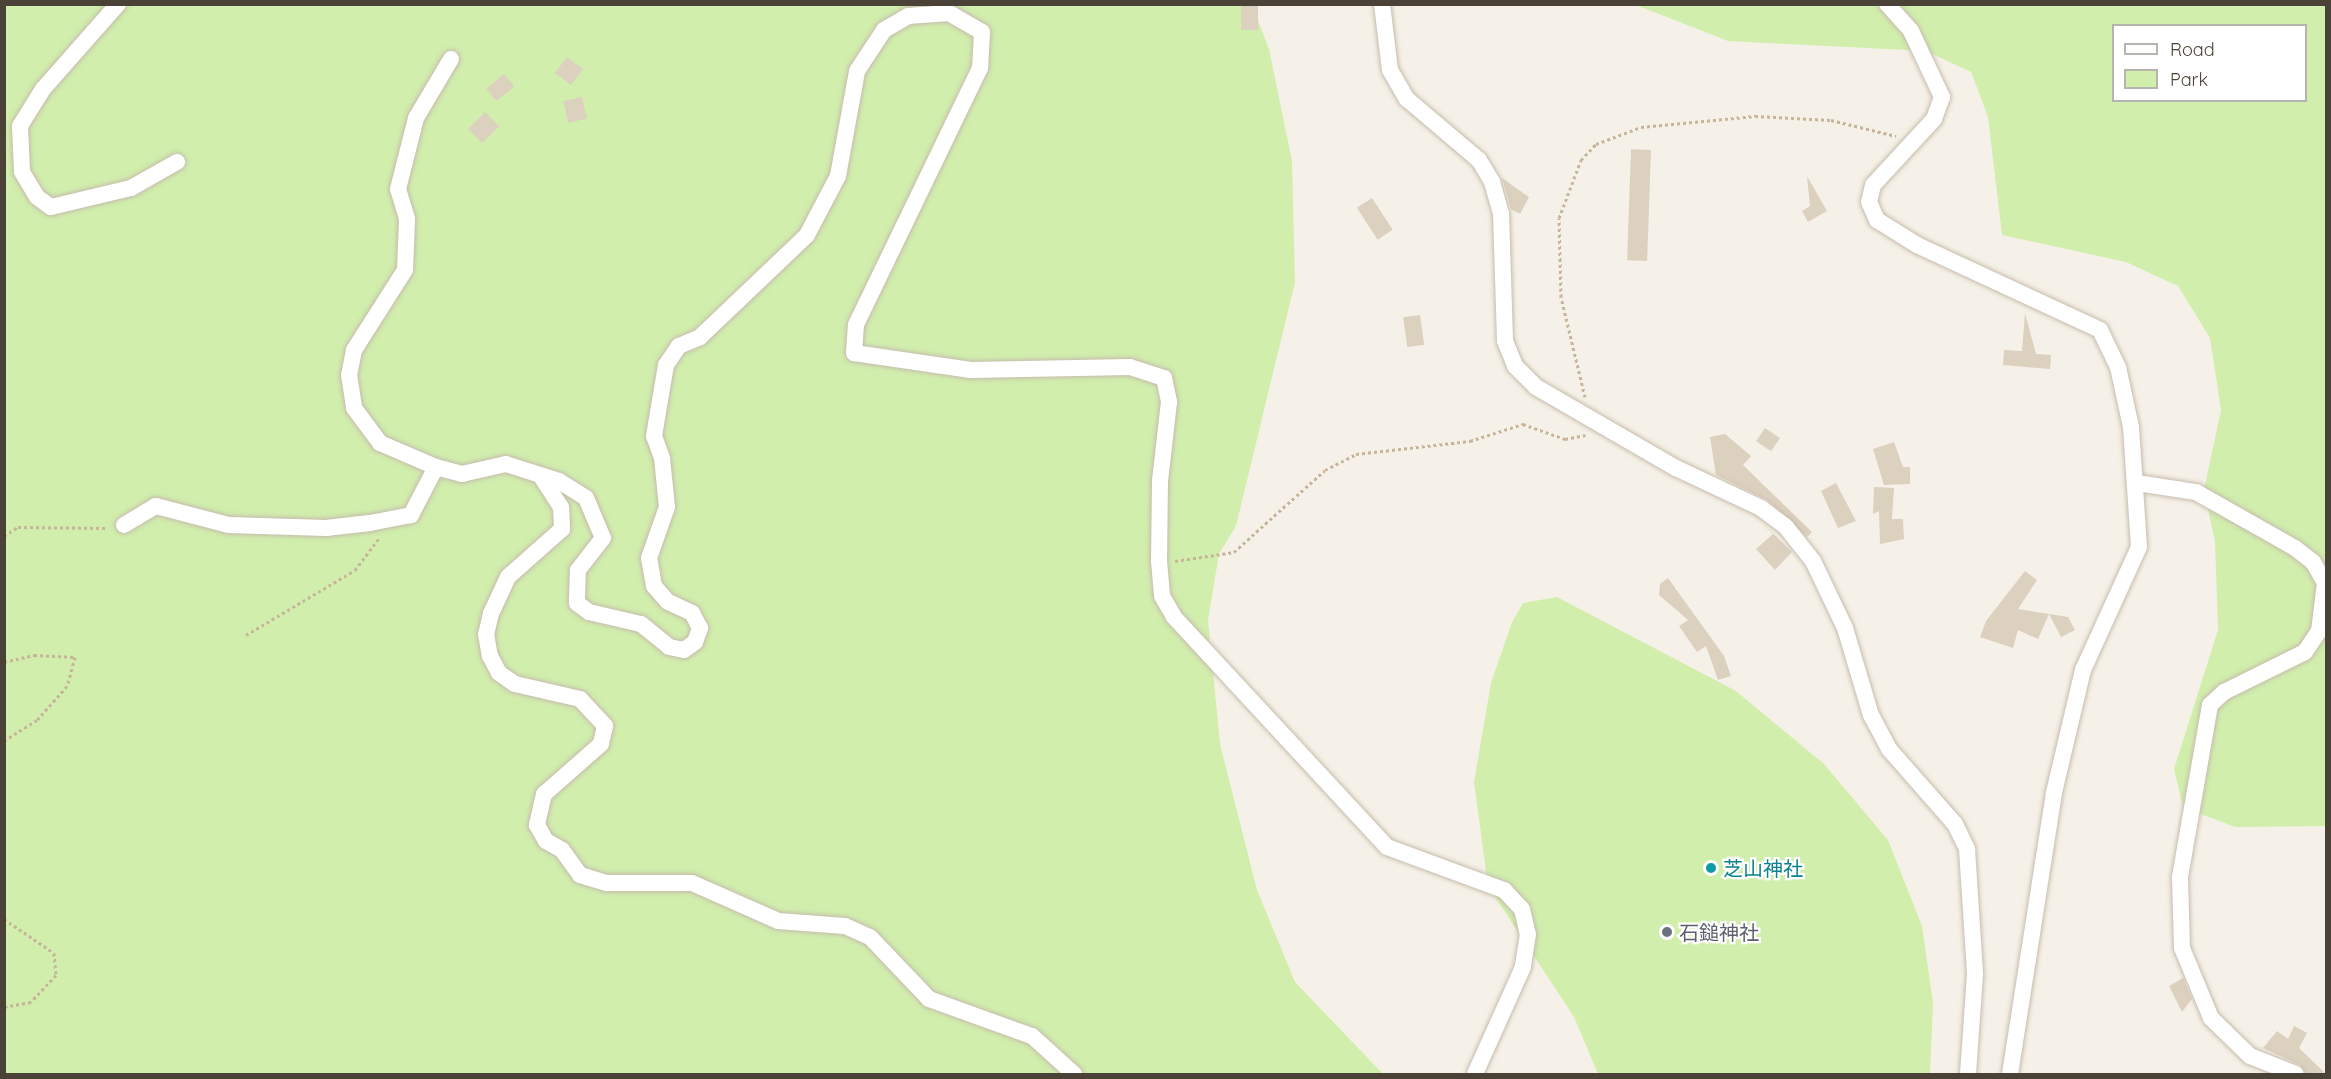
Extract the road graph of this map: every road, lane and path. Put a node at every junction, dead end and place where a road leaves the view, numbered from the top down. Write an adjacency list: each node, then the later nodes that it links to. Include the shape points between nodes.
1 (118, 4): 6 (street, via 43,89 20,126 22,172 37,197 51,207 88,202 131,188)
2 (1382, 4): 7 (street, via 1390,70 1407,99 1479,160 1492,182 1501,213 1505,340 1515,366 1536,387)
3 (1887, 4): 5 (street, via 1911,31 1942,96 1934,119)
4 (451, 59): 9 (street, via 416,118 398,189 407,219 405,270 397,292 365,329 349,375 354,408 380,443)
5 (1913, 140): 7 (path, via 1831,120 1755,116 1641,127 1596,144 1581,160 1559,218 1562,297 1584,379); 11 (street, via 1873,185 1869,202 1877,220 1917,245 2100,330 2118,367)
6 (177, 162)
7 (1585, 414): 8 (street)
8 (1604, 426): 15 (path, via 1565,439 1523,424 1502,426 1470,441 1356,454 1325,470 1234,552); 23 (street, via 1761,507 1786,527 1813,561 1845,628 1871,715 1888,749 1955,824 1967,849 1975,974)
9 (436, 467): 10 (street, via 462,474 506,464); 12 (street, via 411,515)
10 (542, 478): 15 (street, via 560,481 586,498 598,518 603,538 578,570 577,603 589,612 641,624 669,647 684,650 695,642 700,628 696,620 654,586 649,558 666,507 662,458 654,436 666,365 680,346 700,337 807,235 838,176 855,79 868,49 908,16 949,13 982,32 980,68 856,324 854,352 971,370 1130,367 1159,374 1169,402 1160,481); 21 (street, via 561,507 562,529 508,577 486,634 490,656 499,673 515,684 580,699 605,726 601,744 544,794 537,825 546,841 562,850 580,875 607,883 692,882 778,921 845,926 870,937 935,1003 1032,1036)
11 (2137, 483): 24 (street, via 2139,547 2083,670 2054,793); 25 (street, via 2196,492 2295,548 2313,562 2325,583 2323,616 2305,652 2224,692 2210,705 2180,877 2182,948 2211,1018 2250,1056)
12 (389, 519): 13 (street, via 326,528 229,525 156,506); 16 (path, via 355,570)
13 (124, 525): 14 (path, via 18,527)
14 (4, 536)
15 (1160, 561): 22 (street, via 1162,596 1174,617 1360,823 1387,847 1504,890 1522,909 1528,934 1523,967)
16 (246, 635)
17 (4, 662): 18 (path, via 34,655 75,657 68,686 38,720)
18 (4, 741)
19 (4, 920): 20 (path, via 54,952 56,975 31,1002)
20 (4, 1007)
21 (1074, 1074)
22 (1475, 1074)
23 (1968, 1074)
24 (2010, 1074)
25 (2296, 1074)

